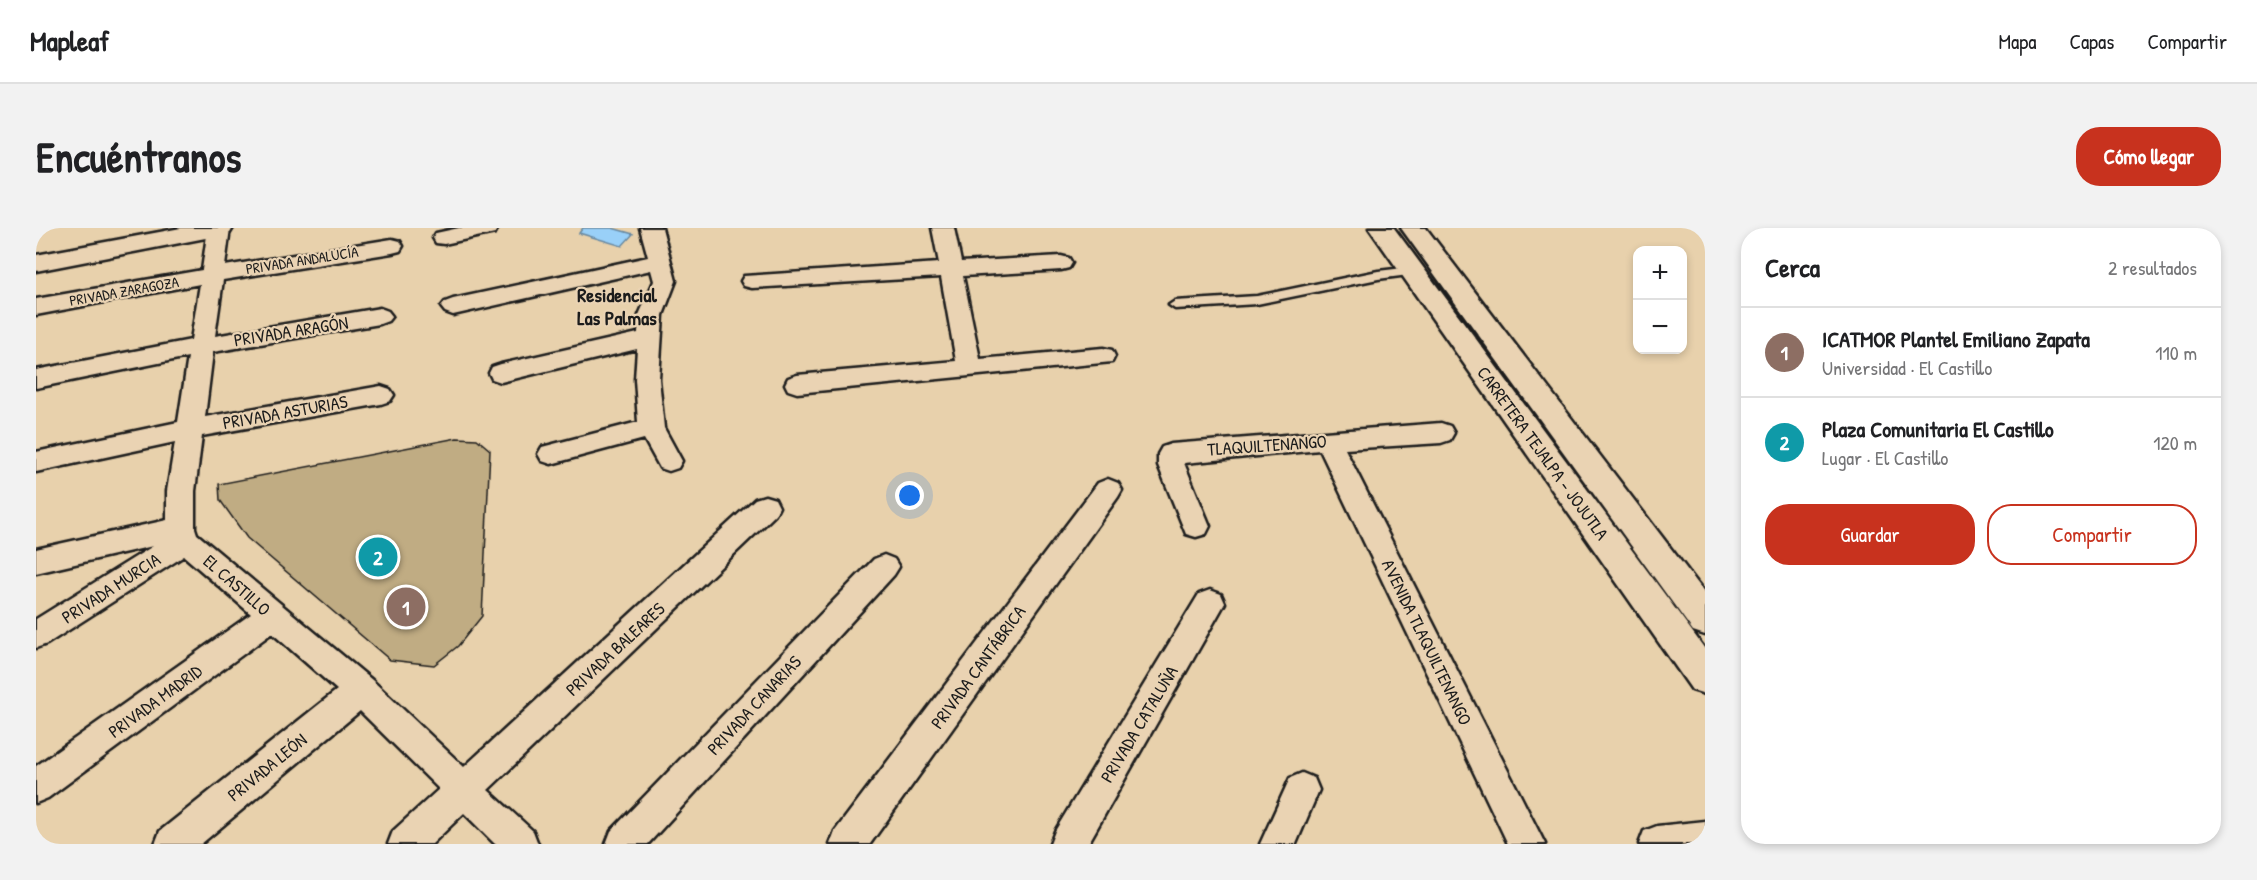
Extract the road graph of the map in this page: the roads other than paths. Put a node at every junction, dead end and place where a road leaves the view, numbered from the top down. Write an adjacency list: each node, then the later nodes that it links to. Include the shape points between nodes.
1 (220, 228): 11 (main road); 14 (street)
2 (487, 228): 7 (street)
3 (651, 228): 9 (street)
4 (943, 228): 12 (street)
5 (1381, 228): 13 (main road, CARRETERA TEJALPA - JOJUTLA)
6 (1413, 228): 43 (main road, CARRETERA TEJALPA - JOJUTLA)
7 (444, 237)
8 (392, 246): 14 (street, PRIVADA ANDALUCÍA)
9 (661, 261): 18 (street); 20 (street, via 665,281 651,315)
10 (1060, 262): 12 (street)
11 (36, 264)
12 (951, 269): 15 (street); 23 (street)
13 (1412, 271): 16 (lane, via 1257,300); 45 (main road, CARRETERA TEJALPA - JOJUTLA)
14 (212, 275): 17 (street, PRIVADA ZARAGOZA); 21 (street)
15 (752, 281)
16 (1175, 305)
17 (36, 307)
18 (453, 307)
19 (380, 316): 21 (street, PRIVADA ARAGÓN)
20 (649, 338): 24 (street); 28 (street)
21 (202, 346): 25 (street, PRIVADA ARAGÓN); 29 (street)
22 (1103, 356): 23 (street)
23 (970, 369): 26 (street)
24 (501, 373)
25 (36, 379)
26 (797, 384)
27 (381, 395): 29 (street, PRIVADA ASTURIAS)
28 (651, 428): 32 (street); 33 (street)
29 (190, 429): 34 (street, PRIVADA ASTURIAS); 38 (street, via 181,491)
30 (1441, 433): 31 (street, TLAQUILTENANGO)
31 (1328, 440): 37 (street, TLAQUILTENANGO, via 1170,454); 58 (street, AVENIDA TLAQUILTENANGO)
32 (551, 454)
33 (669, 461)
34 (36, 462)
35 (1108, 490): 55 (street, PRIVADA CANTÁBRICA)
36 (765, 507): 49 (street, PRIVADA BALEARES)
37 (1196, 526)
38 (183, 534): 39 (street); 42 (street, EL CASTILLO); 44 (street, PRIVADA MURCIA)
39 (36, 561)
40 (884, 567): 54 (street, PRIVADA CANARIAS)
41 (1210, 603): 56 (street, PRIVADA CATALUÑA)
42 (273, 615): 46 (street, EL CASTILLO); 47 (street, PRIVADA MADRID)
43 (1705, 620)
44 (36, 635)
45 (1705, 678)
46 (361, 690): 49 (street, EL CASTILLO); 51 (street, PRIVADA LEÓN)
47 (36, 786)
48 (1302, 790): 57 (street)
49 (464, 791): 52 (street, PRIVADA BALEARES); 53 (street, EL CASTILLO)
50 (1705, 839): 59 (street)
51 (174, 844)
52 (406, 844)
53 (520, 844)
54 (624, 844)
55 (848, 844)
56 (1068, 844)
57 (1278, 844)
58 (1527, 844)
59 (1657, 844)

